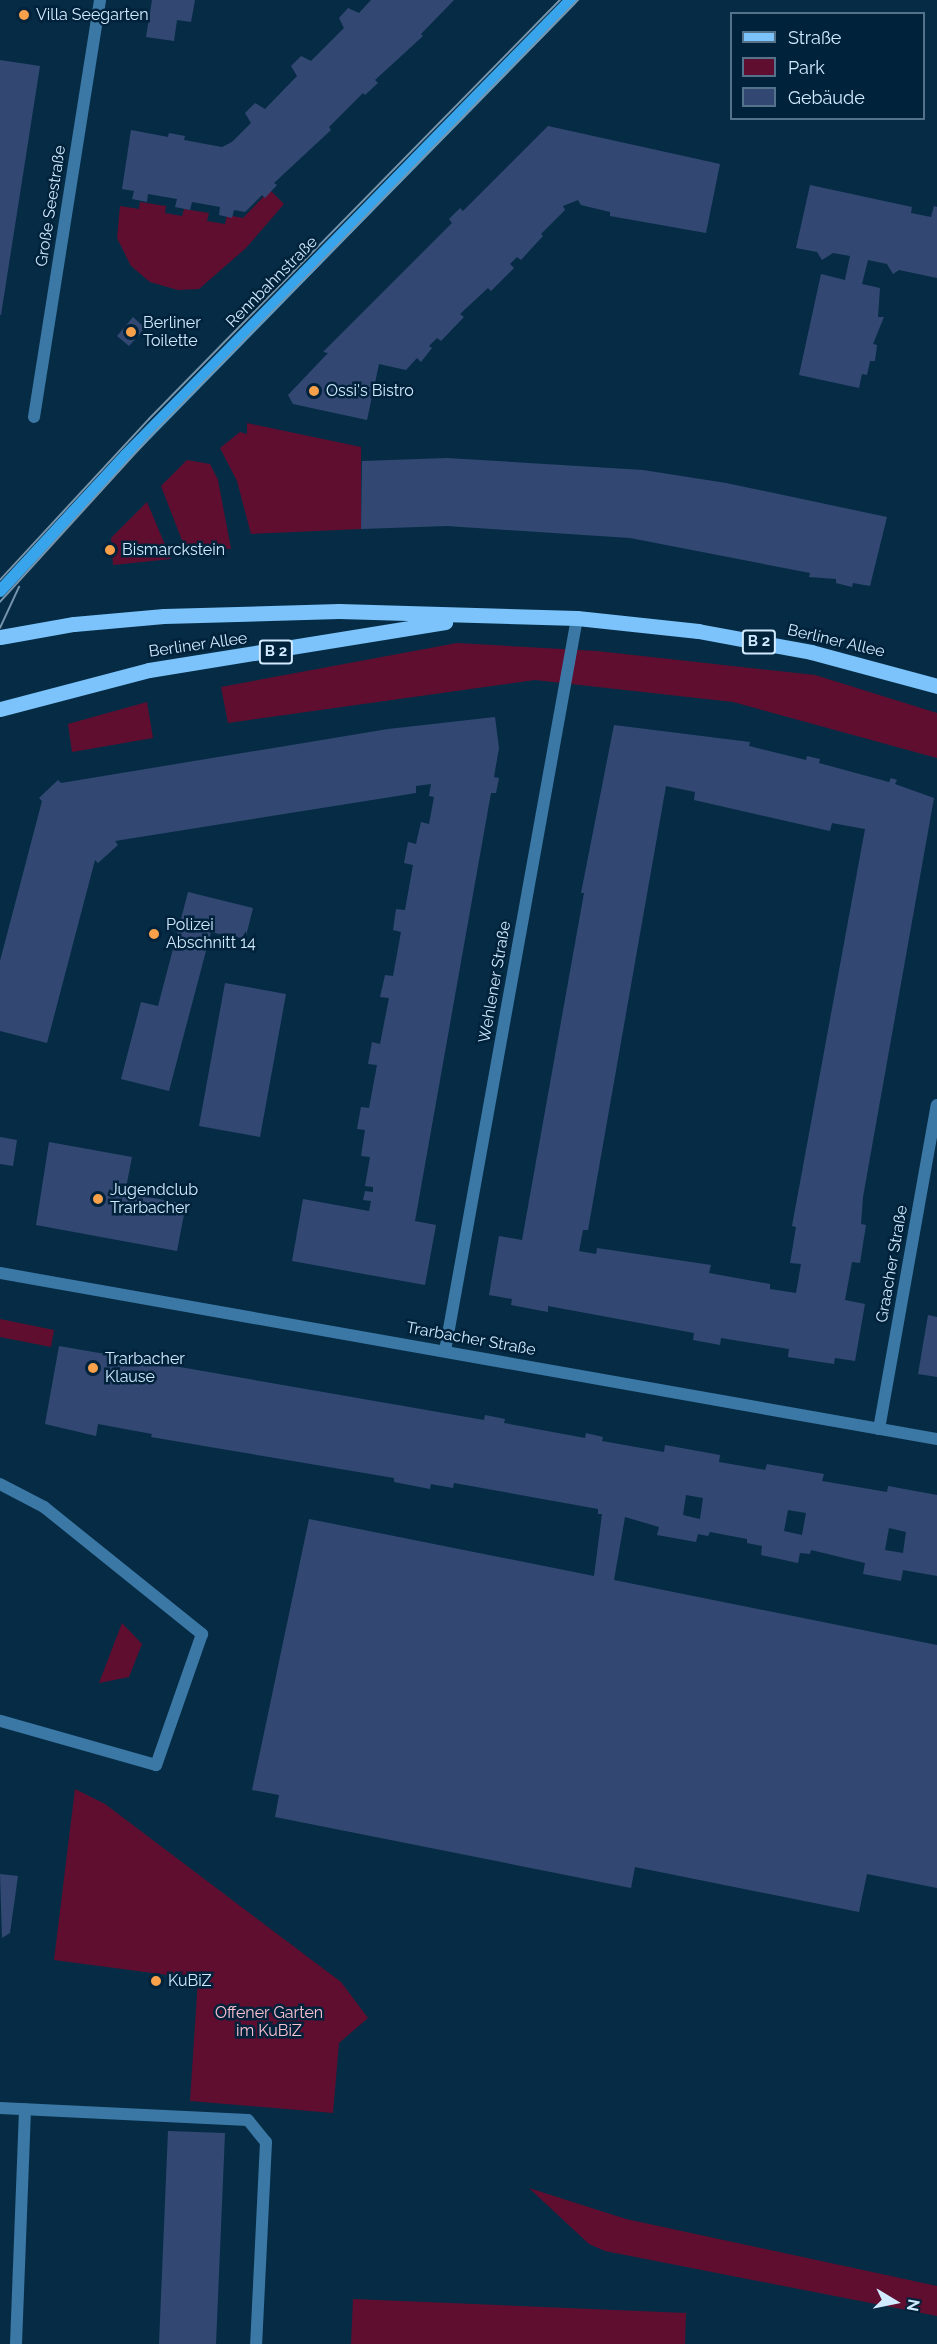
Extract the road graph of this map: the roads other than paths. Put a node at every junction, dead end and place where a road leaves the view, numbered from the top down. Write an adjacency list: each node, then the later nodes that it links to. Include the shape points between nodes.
1 (100, 0): 3 (street, Große Seestraße)
2 (571, 0): 4 (main road, Rennbahnstraße, via 134,447)
3 (34, 417)
4 (0, 591)
5 (475, 617): 6 (main road, Berliner Allee / B 2); 7 (main road, Berliner Allee / B 2, via 339,611 164,616 74,624); 9 (main road, Berliner Allee / B 2, via 150,670)
6 (577, 618): 8 (main road, Berliner Allee / B 2, via 698,631 811,652); 12 (street, Wehlener Straße)
7 (0, 637)
8 (937, 686)
9 (0, 709)
10 (937, 1105): 13 (street, Graacher Straße)
11 (0, 1273): 12 (street, Trarbacher Straße)
12 (445, 1351): 13 (street, Trarbacher Straße)
13 (879, 1429): 14 (street, Trarbacher Straße)
14 (937, 1439)
15 (0, 1484): 16 (street, via 44,1507 202,1634 156,1765)
16 (0, 1721)
17 (0, 2108): 18 (street)
18 (25, 2109): 19 (street); 20 (street, via 248,2120 266,2142)
19 (16, 2344)
20 (256, 2344)

